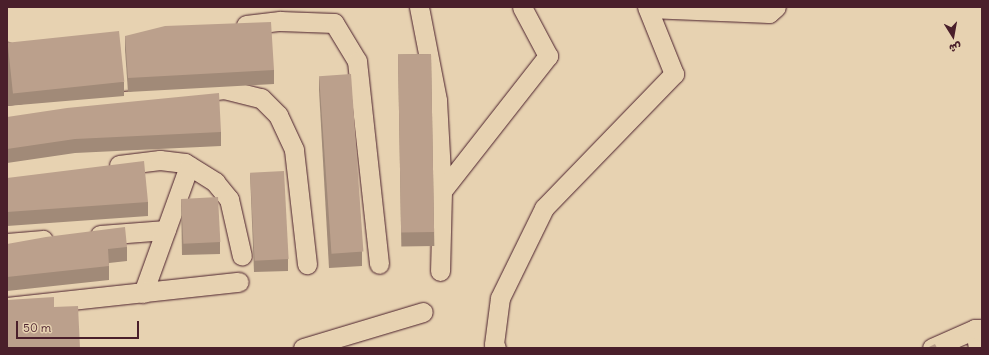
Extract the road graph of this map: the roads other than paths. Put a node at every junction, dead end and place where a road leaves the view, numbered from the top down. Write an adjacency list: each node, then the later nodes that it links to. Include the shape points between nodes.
1 (419, 7): 9 (street, via 438,100)
2 (522, 7): 9 (street, via 548,56)
3 (776, 7): 4 (street, via 769,13)
4 (648, 8): 22 (street, via 674,74 544,208 500,298 494,344)
5 (225, 28): 14 (street, via 280,21 334,23 357,61)
6 (7, 115): 13 (street, via 224,90 261,98 278,116 294,150)
7 (189, 166): 8 (street, via 160,160); 10 (street); 12 (street, via 215,182 229,199)
8 (99, 168)
9 (442, 191): 15 (street)
10 (166, 230): 11 (street); 17 (street)
11 (7, 243)
12 (242, 256)
13 (307, 264)
14 (379, 264)
15 (440, 271)
16 (239, 282): 17 (street)
17 (143, 293): 18 (street)
18 (7, 307)
19 (423, 312): 21 (street)
20 (978, 329): 23 (street); 24 (street)
21 (303, 348)
22 (496, 348)
23 (932, 348)
24 (978, 348)

